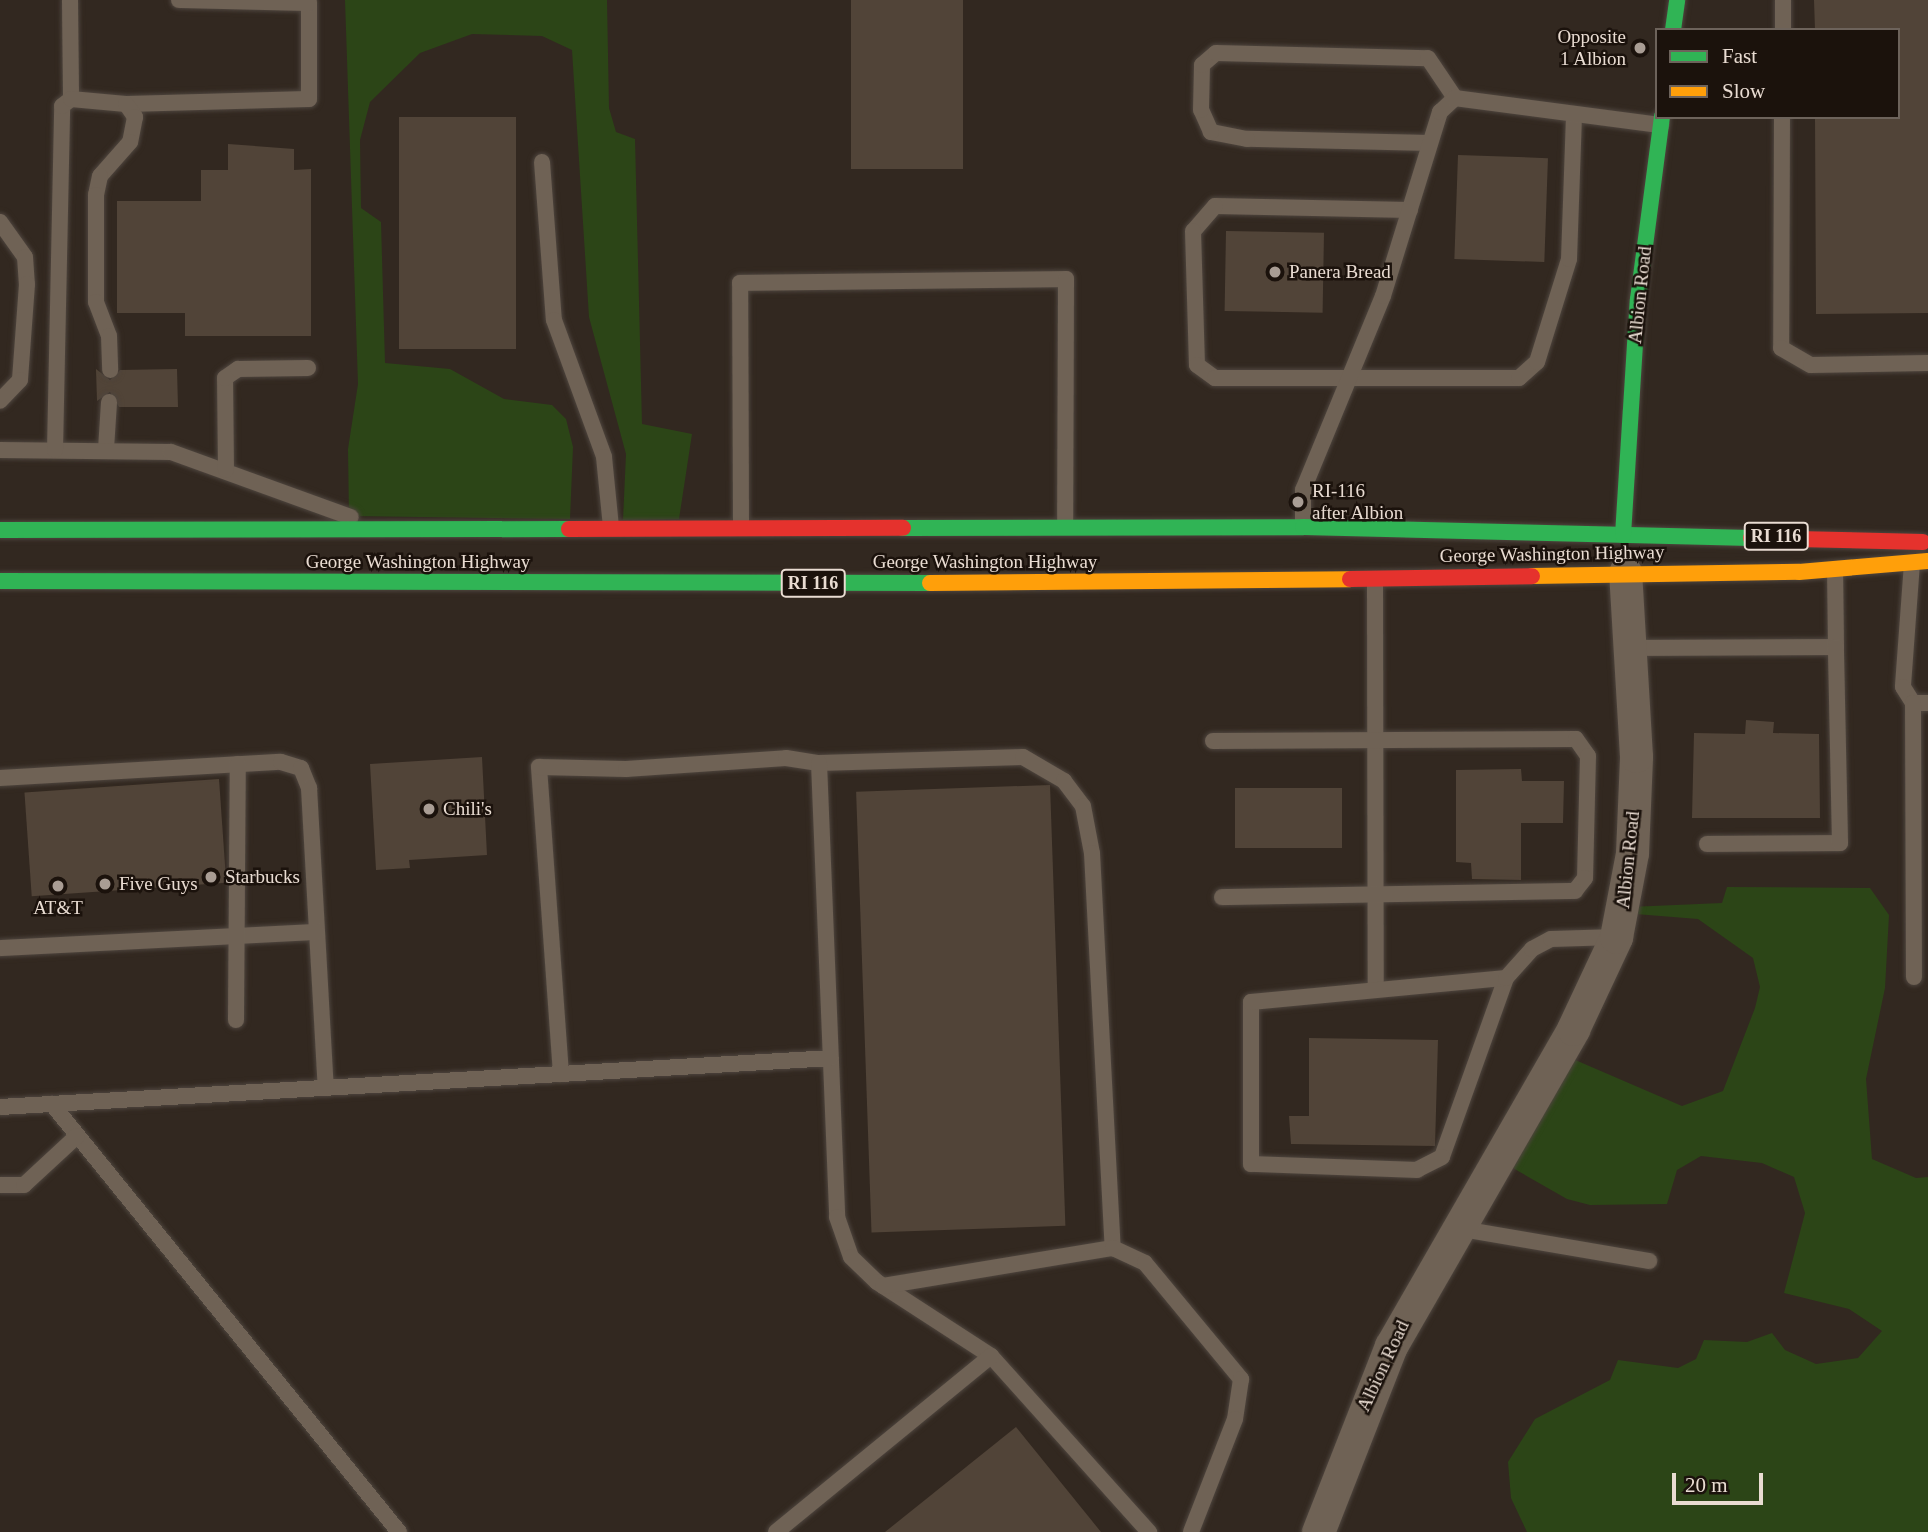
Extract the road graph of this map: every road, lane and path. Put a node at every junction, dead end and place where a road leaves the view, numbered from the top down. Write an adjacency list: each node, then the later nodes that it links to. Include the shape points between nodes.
1 (70, 0): 8 (lane)
2 (179, 0): 9 (lane, via 309,3 309,99)
3 (1677, 0): 5 (main road)
4 (1783, 0): 6 (lane)
5 (1673, 28)
6 (1783, 28)
7 (1455, 98): 10 (lane); 13 (lane, via 1440,112); 13 (lane, via 1427,58 1216,53 1202,65 1201,110 1211,132 1247,139)
8 (71, 99): 9 (lane); 25 (lane, via 62,106)
9 (126, 103): 19 (lane, via 135,117 130,142 100,176 96,195 96,302 109,336)
10 (1574, 114): 12 (lane); 20 (lane, via 1569,259 1537,362 1519,378)
11 (1782, 119): 17 (lane, via 1781,348 1811,365)
12 (1661, 121): 33 (main road, Albion Road, via 1638,299)
13 (1430, 143): 15 (lane)
14 (542, 162): 29 (lane, via 554,320 604,457)
15 (1410, 210): 20 (lane); 20 (lane, via 1215,206 1193,231 1197,365 1215,378)
16 (0, 222): 21 (lane, via 25,257 20,380)
17 (1928, 363)
18 (308, 368): 26 (lane, via 238,369 225,378)
19 (110, 370)
20 (1351, 378): 30 (lane, via 1303,490)
21 (0, 401)
22 (109, 402): 23 (lane)
23 (106, 449): 25 (lane); 26 (lane, via 171,452)
24 (0, 450): 25 (lane)
25 (55, 450)
26 (226, 470): 31 (lane)
27 (741, 526): 28 (main road, George Washington Highway / RI 116); 28 (lane, via 740,283 1066,279); 29 (main road, George Washington Highway / RI 116)
28 (1065, 526): 30 (main road, George Washington Highway / RI 116)
29 (611, 527): 31 (main road, George Washington Highway / RI 116)
30 (1303, 527): 33 (main road, George Washington Highway / RI 116)
31 (382, 529): 32 (main road, George Washington Highway / RI 116)
32 (0, 530)
33 (1623, 535): 34 (main road, George Washington Highway / RI 116); 37 (main road, Albion Road)
34 (1928, 542)
35 (1920, 562): 36 (main road, George Washington Highway / RI 116); 42 (lane, via 1903,687)
36 (1835, 569): 37 (main road, George Washington Highway / RI 116); 40 (lane)
37 (1625, 572): 38 (main road, George Washington Highway / RI 116); 41 (street, Albion Road)
38 (1375, 579): 39 (main road, George Washington Highway / RI 116); 43 (lane)
39 (0, 581)
40 (1836, 647): 41 (lane); 48 (lane, via 1840,844)
41 (1630, 648): 53 (street, Albion Road, via 1636,756 1632,853)
42 (1921, 703): 55 (lane)
43 (1375, 740): 44 (lane); 49 (lane); 49 (lane, via 1576,738 1588,756 1585,878 1575,891)
44 (1213, 741)
45 (819, 762): 59 (lane); 60 (lane, via 786,758 626,769 539,767); 67 (lane, via 1023,757 1064,781 1083,806 1092,853)
46 (238, 764): 47 (lane); 51 (lane, via 281,762 301,768 309,788); 52 (lane)
47 (0, 778)
48 (1707, 844)
49 (1376, 894): 50 (lane); 57 (lane)
50 (1222, 897)
51 (317, 932): 52 (lane); 61 (lane)
52 (239, 936): 54 (lane); 58 (lane)
53 (1616, 937): 56 (lane, via 1551,939 1532,949); 66 (street, Albion Road, via 1573,1029)
54 (0, 948)
55 (1914, 977)
56 (1506, 978): 57 (lane); 57 (lane, via 1442,1157 1417,1170 1251,1164 1251,1002)
57 (1376, 988)
58 (236, 1020)
59 (831, 1058): 60 (lane); 69 (lane, via 836,1217 851,1257)
60 (561, 1074): 61 (lane)
61 (326, 1088): 62 (lane)
62 (52, 1104): 63 (lane); 64 (lane)
63 (0, 1107)
64 (78, 1136): 65 (lane, via 24,1185); 71 (lane)
65 (0, 1185)
66 (1456, 1228): 68 (lane); 75 (street, Albion Road, via 1369,1392)
67 (1113, 1248): 69 (lane); 74 (lane, via 1145,1263 1241,1379 1235,1419)
68 (1649, 1261)
69 (883, 1286): 70 (lane)
70 (991, 1356): 72 (lane); 73 (lane)
71 (399, 1532)
72 (776, 1532)
73 (1149, 1532)
74 (1191, 1532)
75 (1318, 1532)

